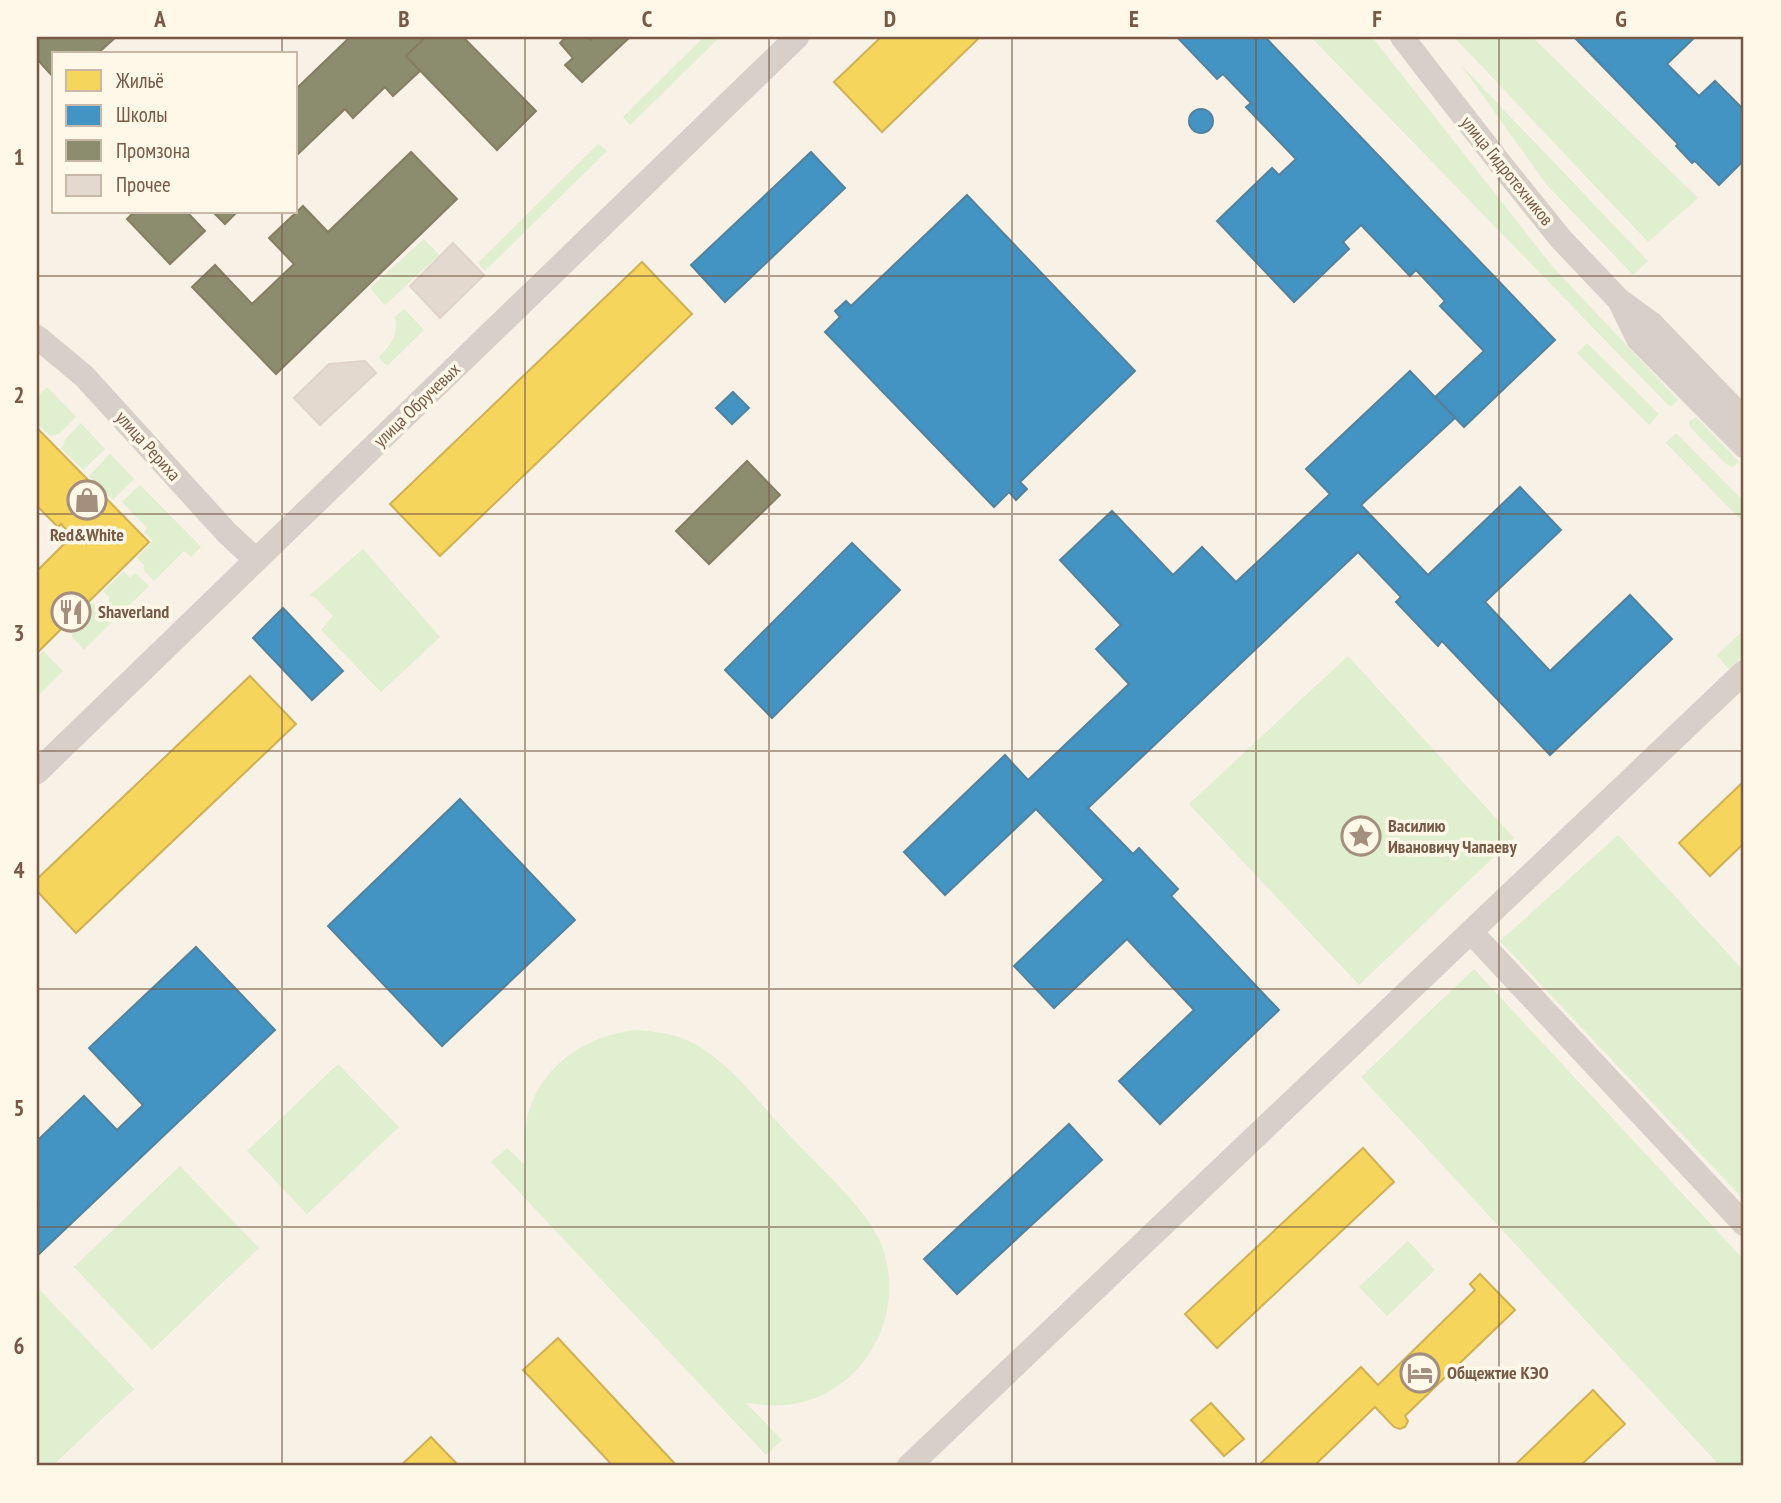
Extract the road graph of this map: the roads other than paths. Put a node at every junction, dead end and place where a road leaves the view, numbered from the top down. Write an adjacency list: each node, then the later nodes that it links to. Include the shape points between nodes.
1 (797, 37): 7 (street, улица Обручевых)
2 (1402, 37): 3 (street, улица Гидротехников, via 1553,229)
3 (1619, 300): 5 (street, улица Гидротехников, via 1652,324); 6 (street, улица Гидротехников, via 1638,339)
4 (37, 337): 7 (street, улица Рериха, via 84,376)
5 (1744, 419)
6 (1744, 446)
7 (256, 560): 9 (street, улица Обручевых)
8 (1744, 673): 10 (street)
9 (37, 772)
10 (1471, 932): 11 (street); 12 (street)
11 (1744, 1224)
12 (909, 1466)

